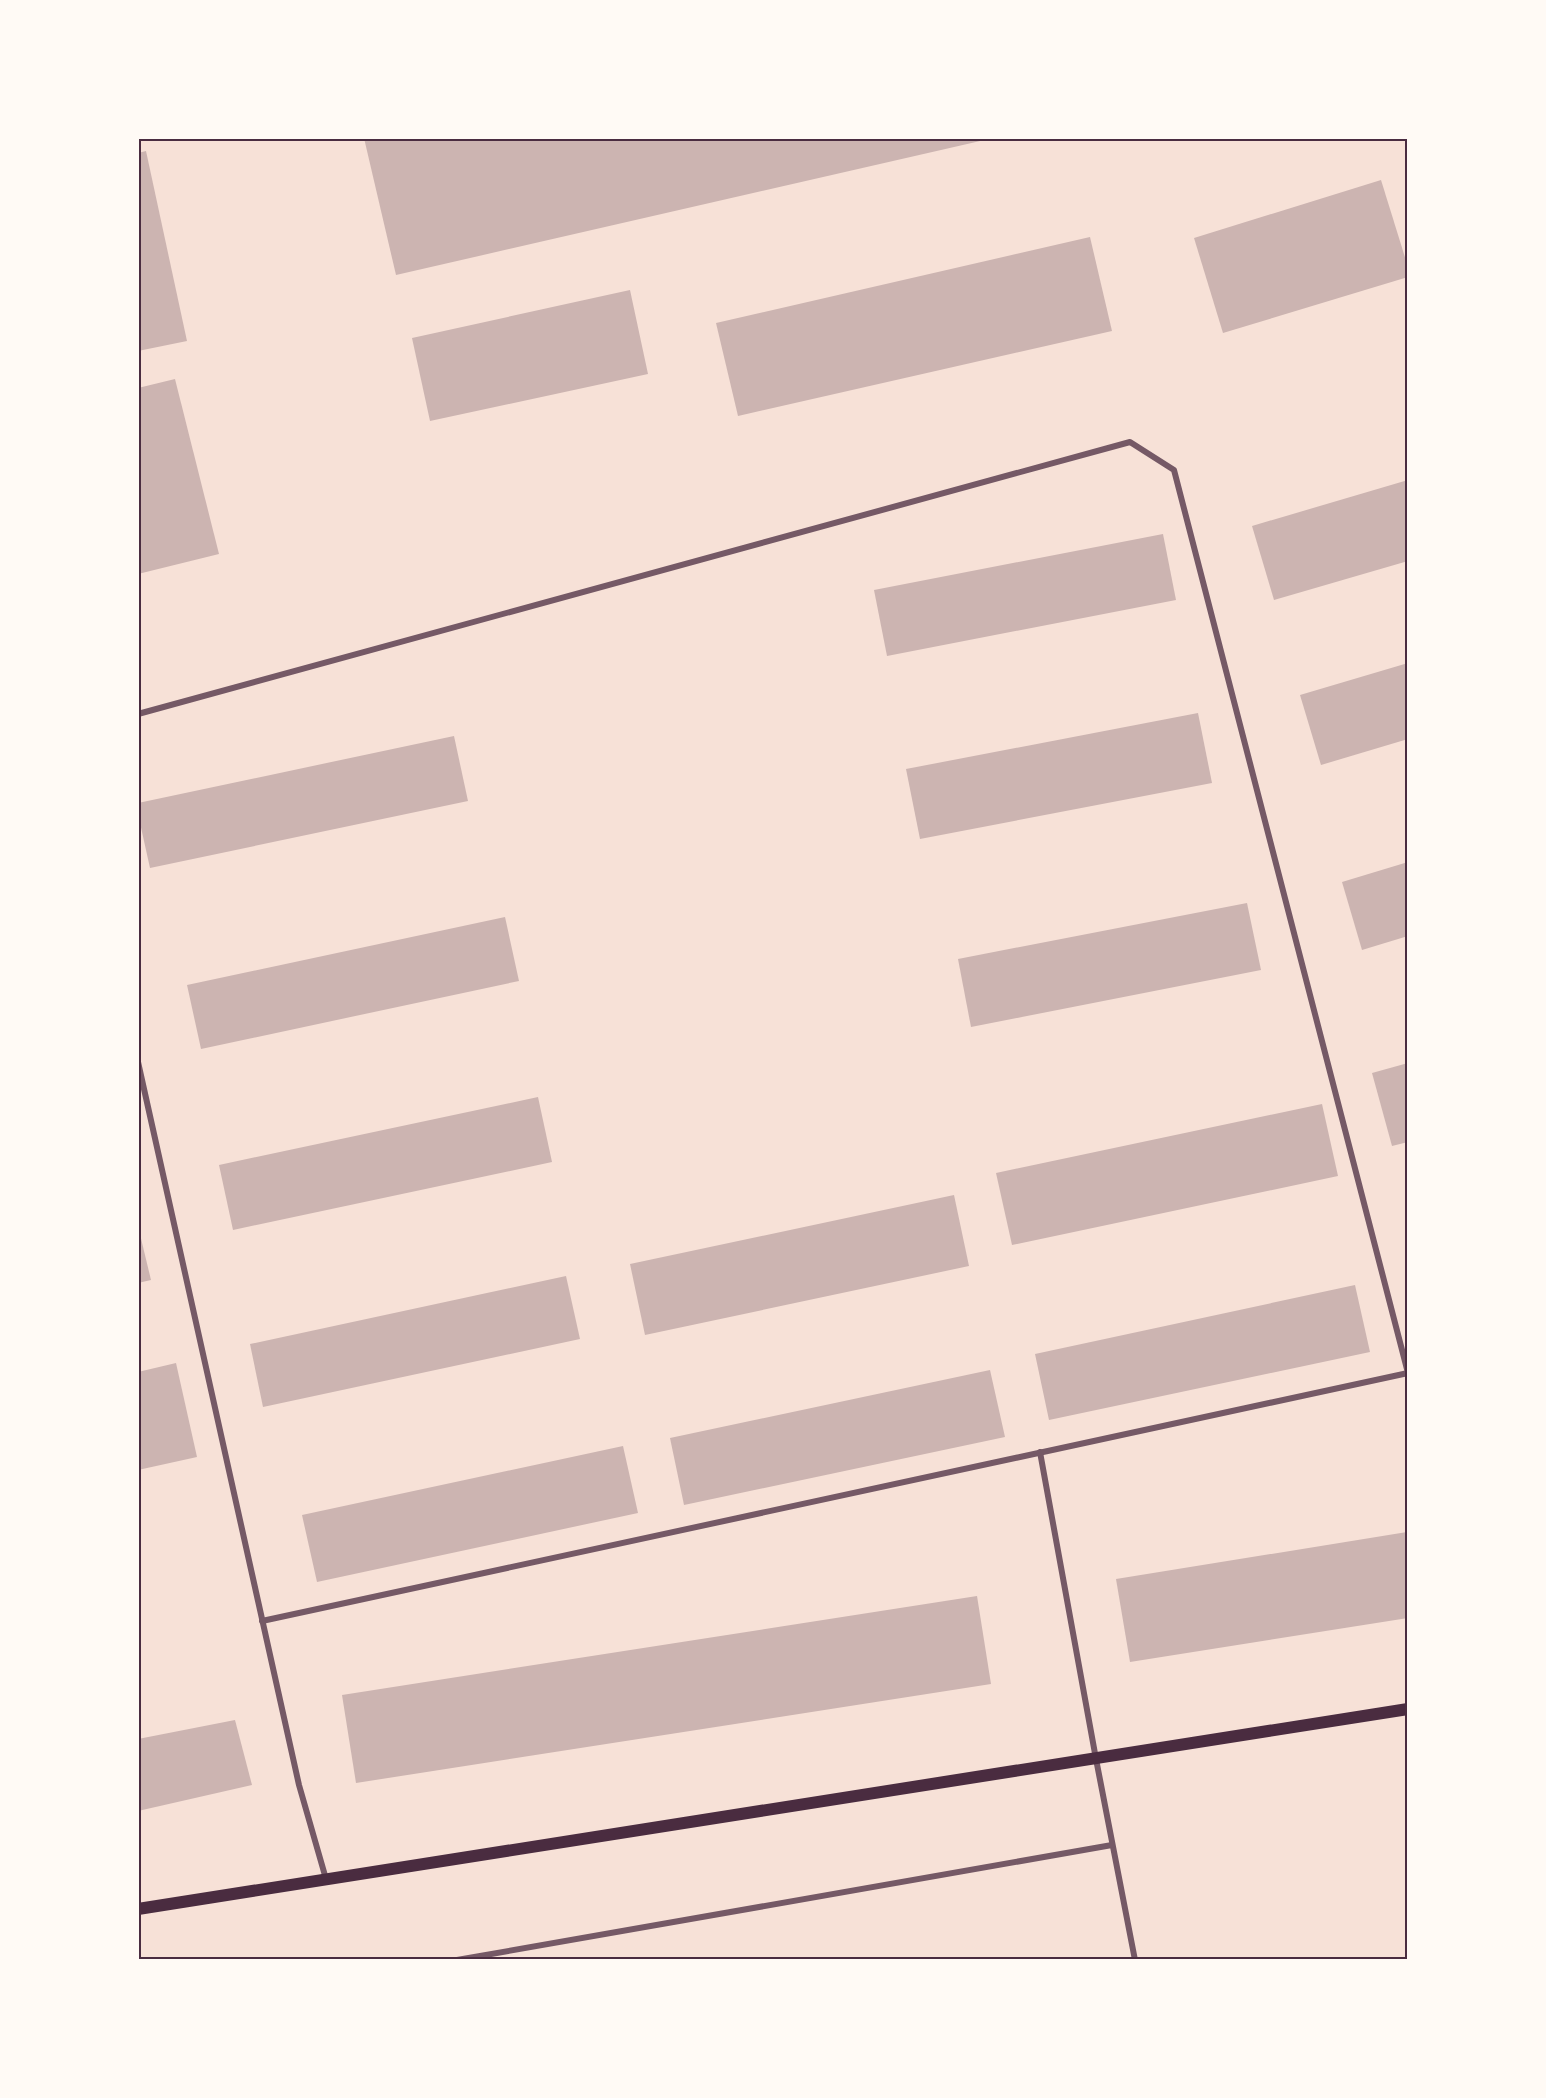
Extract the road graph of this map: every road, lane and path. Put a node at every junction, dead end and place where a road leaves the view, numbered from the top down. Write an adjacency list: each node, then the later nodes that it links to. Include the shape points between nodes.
1 (138, 714): 3 (street, via 1130,442 1174,470)
2 (138, 1062): 5 (street)
3 (1408, 1373): 4 (street)
4 (1040, 1452): 5 (street); 7 (street)
5 (262, 1621): 9 (street, via 298,1785)
6 (1408, 1709): 7 (main road)
7 (1096, 1759): 8 (street); 9 (main road)
8 (1112, 1845): 11 (street); 12 (street)
9 (326, 1879): 10 (main road)
10 (138, 1909)
11 (457, 1960)
12 (1135, 1960)

